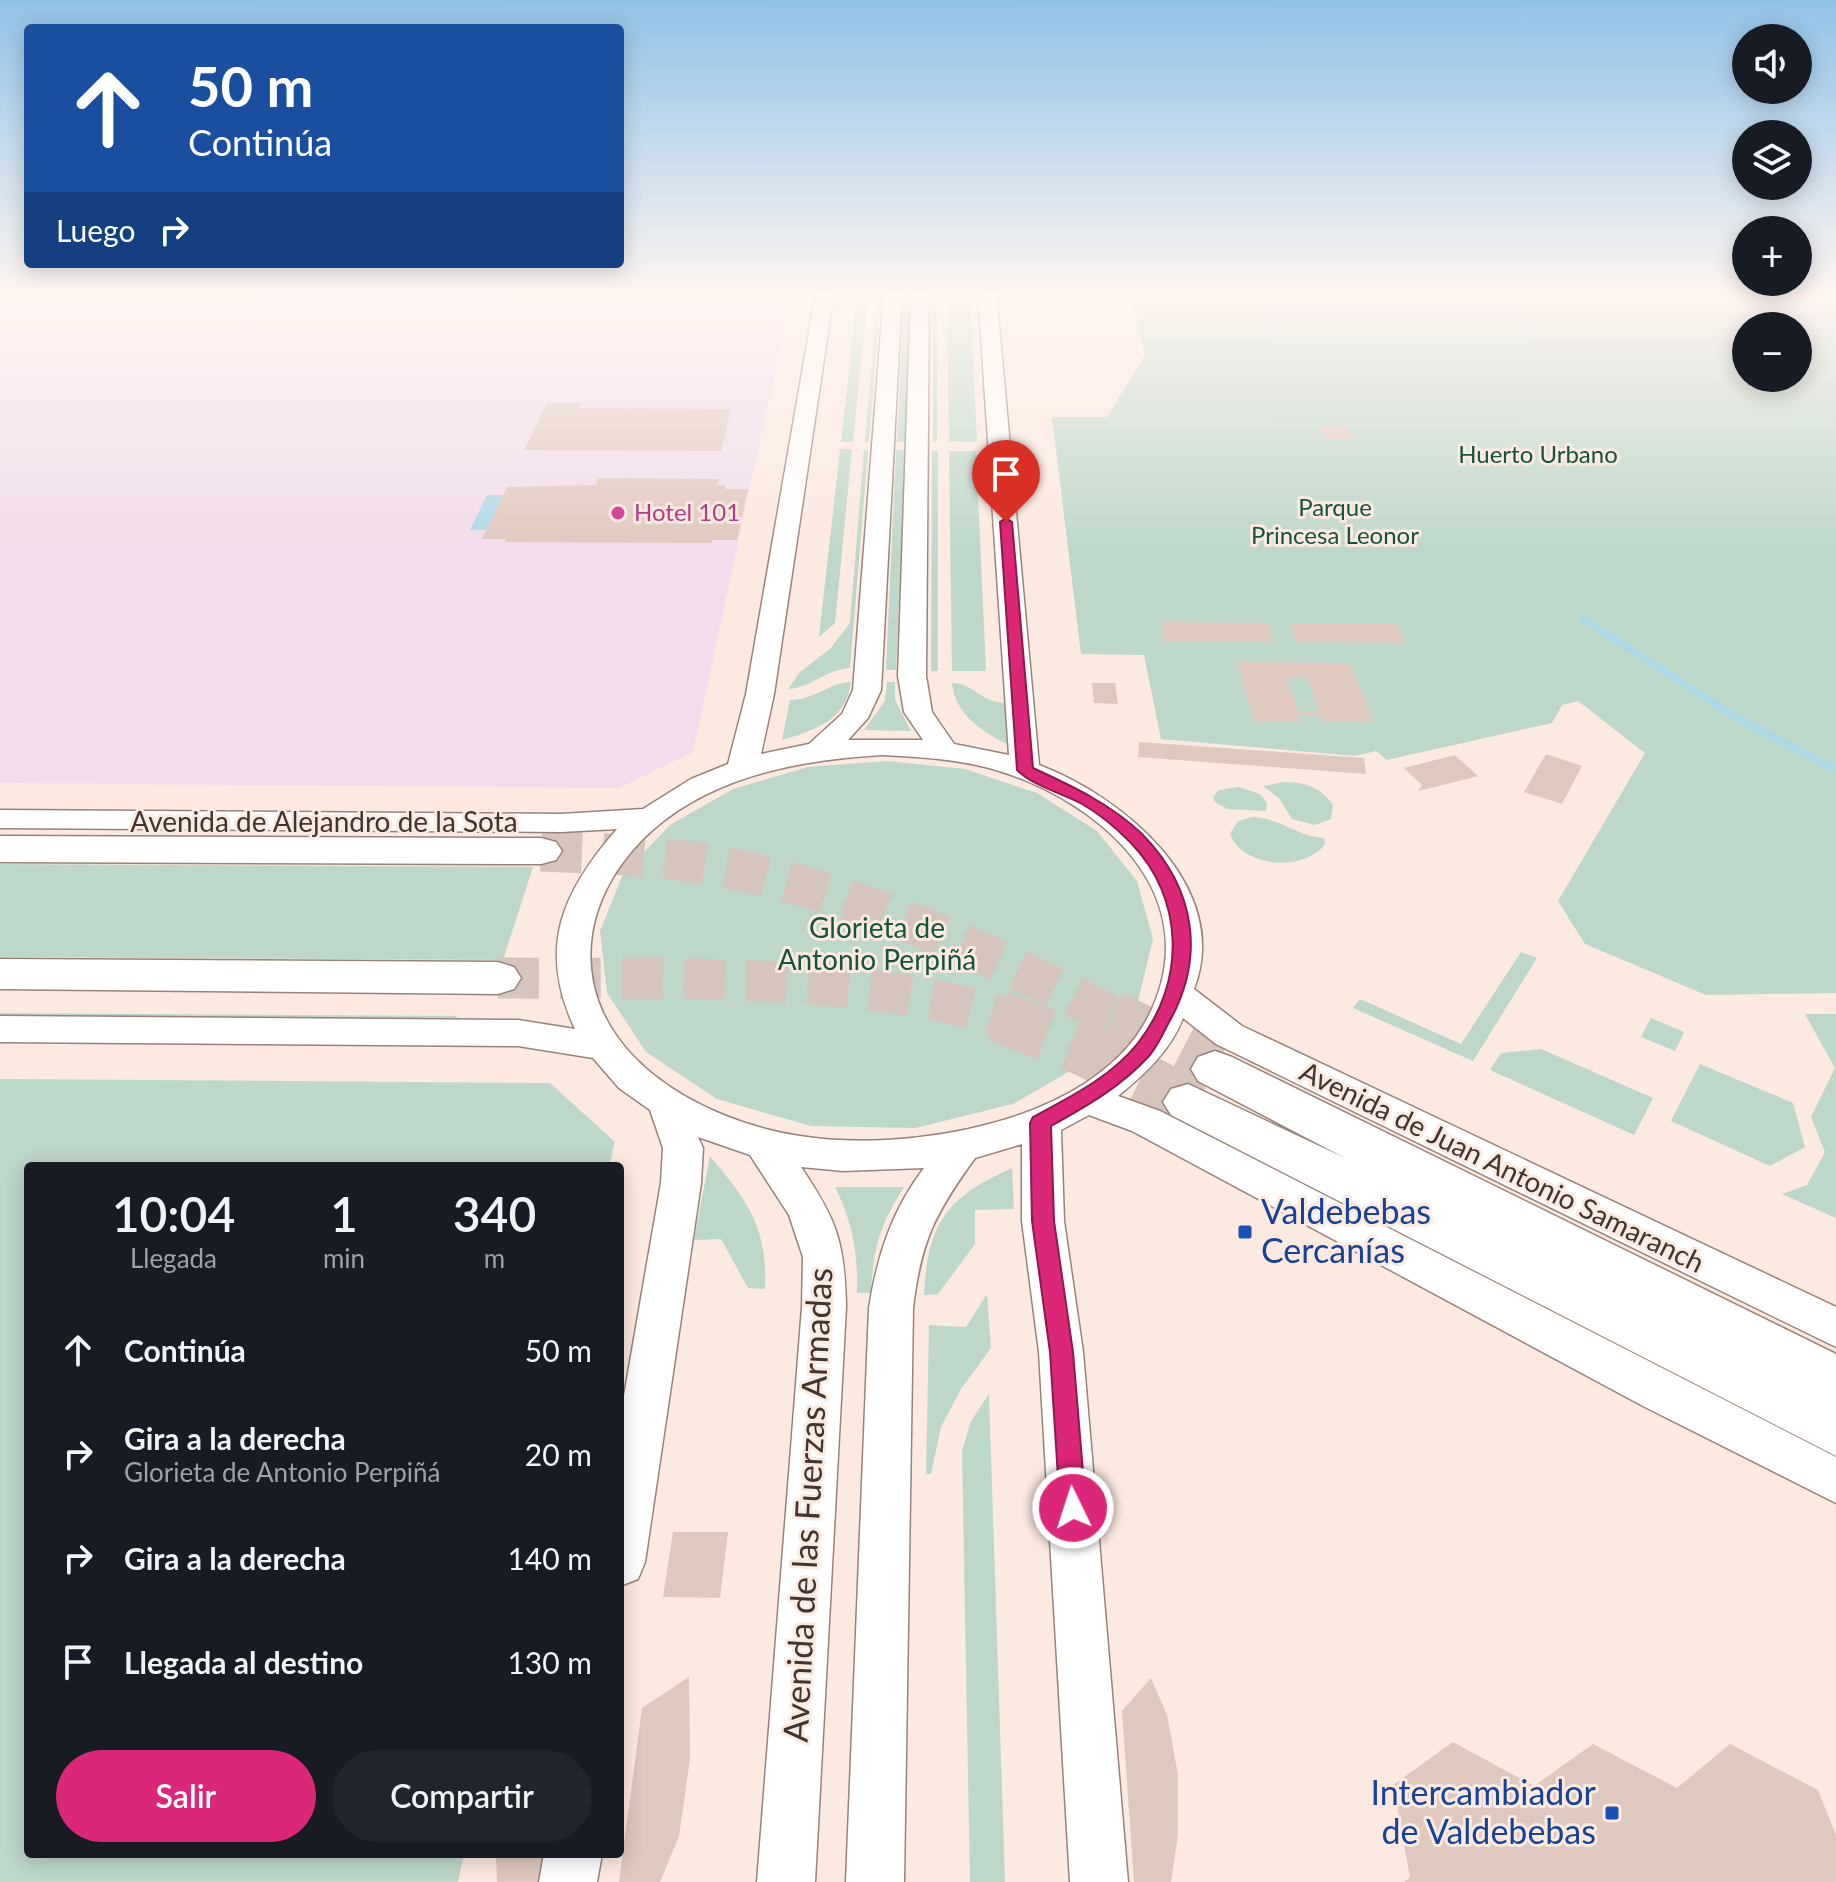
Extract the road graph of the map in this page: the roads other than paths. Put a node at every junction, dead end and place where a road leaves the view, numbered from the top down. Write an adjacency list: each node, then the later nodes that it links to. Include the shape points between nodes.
1 (811, 380): 7 (street, via 760,694)
2 (887, 380): 6 (street, via 867,690 854,718)
3 (918, 380): 5 (street, via 912,676 918,712)
4 (994, 380): 8 (street)
5 (944, 750): 6 (street, via 882,746); 8 (street)
6 (819, 751): 7 (street)
7 (740, 770): 9 (street)
8 (1025, 770): 15 (street, via 1103,811 1158,865 1172,892 1183,936)
9 (647, 818): 10 (street, Avenida de Alejandro de la Sota, via 561,823); 17 (street, via 595,875 575,919 570,967 575,991)
10 (0, 819)
11 (0, 849): 12 (main road, Avenida de Alejandro de la Sota)
12 (541, 851)
13 (0, 974): 14 (main road)
14 (498, 978)
15 (1176, 994): 18 (street, via 1144,1048); 23 (street, Avenida de Juan Antonio Samaranch, via 1229,1035)
16 (0, 1029): 17 (street, via 518,1033)
17 (602, 1046): 19 (street, via 630,1077)
18 (1085, 1099): 20 (street); 26 (street, via 1146,1121)
19 (667, 1104): 21 (street, via 697,1121); 27 (street, via 683,1148 681,1183)
20 (1041, 1123): 22 (street); 32 (street, via 1043,1221 1061,1352)
21 (764, 1144): 22 (street, via 881,1157); 30 (street, Avenida de las Fuerzas Armadas, via 808,1210 824,1257)
22 (961, 1148): 31 (street, via 911,1219 893,1295)
23 (1836, 1328)
24 (1836, 1383): 25 (main road, Avenida de Juan Antonio Samaranch, via 1201,1086)
25 (1836, 1429)
26 (1836, 1481)
27 (624, 1537)
28 (572, 1858): 29 (street)
29 (568, 1882)
30 (786, 1882)
31 (875, 1882)
32 (1099, 1882)

